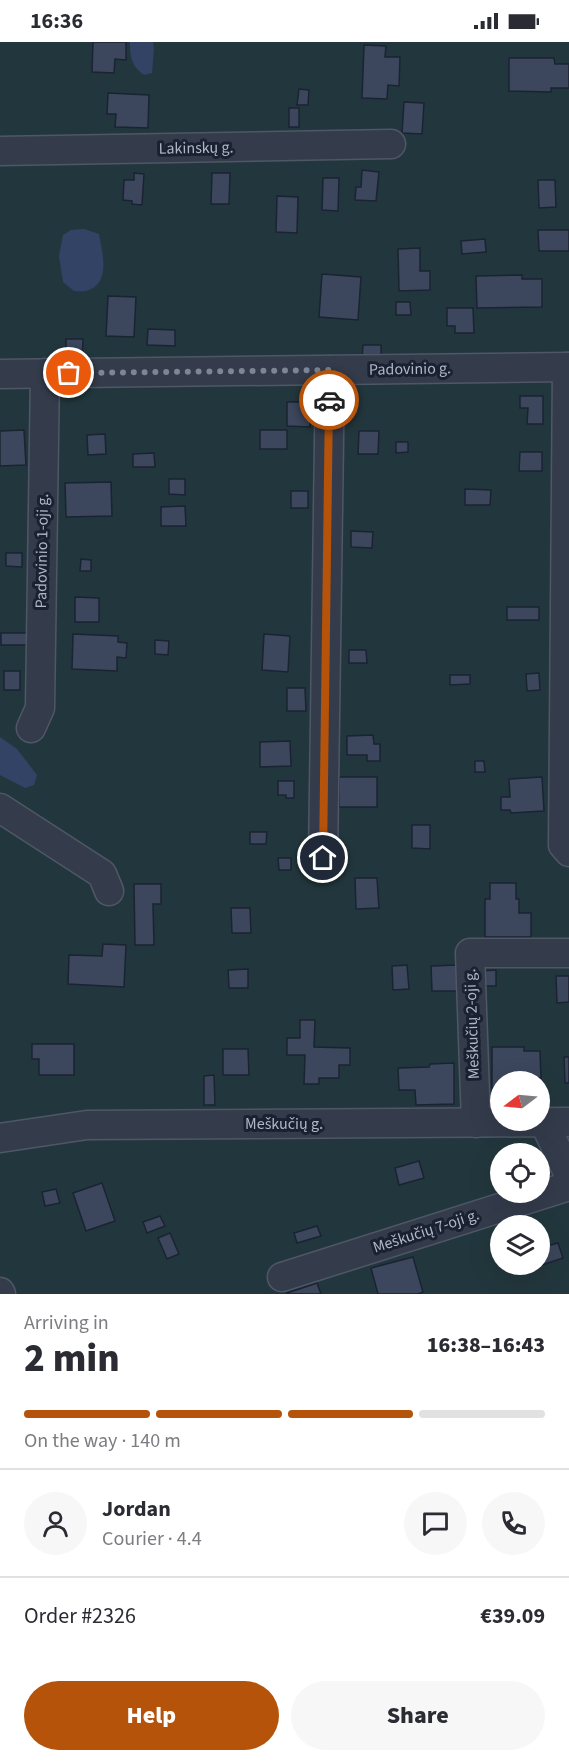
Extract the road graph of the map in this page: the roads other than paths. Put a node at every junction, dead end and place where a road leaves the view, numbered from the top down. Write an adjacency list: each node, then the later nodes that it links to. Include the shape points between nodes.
1 (391, 144): 2 (street, Lakinskų g.)
2 (0, 151)
3 (568, 367): 4 (street, Padovinio g.); 9 (street)
4 (330, 370): 5 (street, Padovinio g.); 10 (street)
5 (45, 373): 6 (street, Padovinio g.); 7 (street, Padovinio 1-oji g., via 40,708)
6 (0, 374)
7 (31, 728)
8 (0, 808): 11 (street, via 102,874)
9 (566, 849)
10 (323, 858)
11 (109, 891)
12 (569, 953): 14 (street, Meškučių 2-oji g., via 470,953)
13 (557, 1122): 14 (street, Meškučių g.); 16 (street)
14 (476, 1123): 15 (street, Meškučių g., via 87,1125)
15 (0, 1138)
16 (569, 1175)
17 (569, 1186): 18 (street, Meškučių 7-oji g.)
18 (282, 1277)

